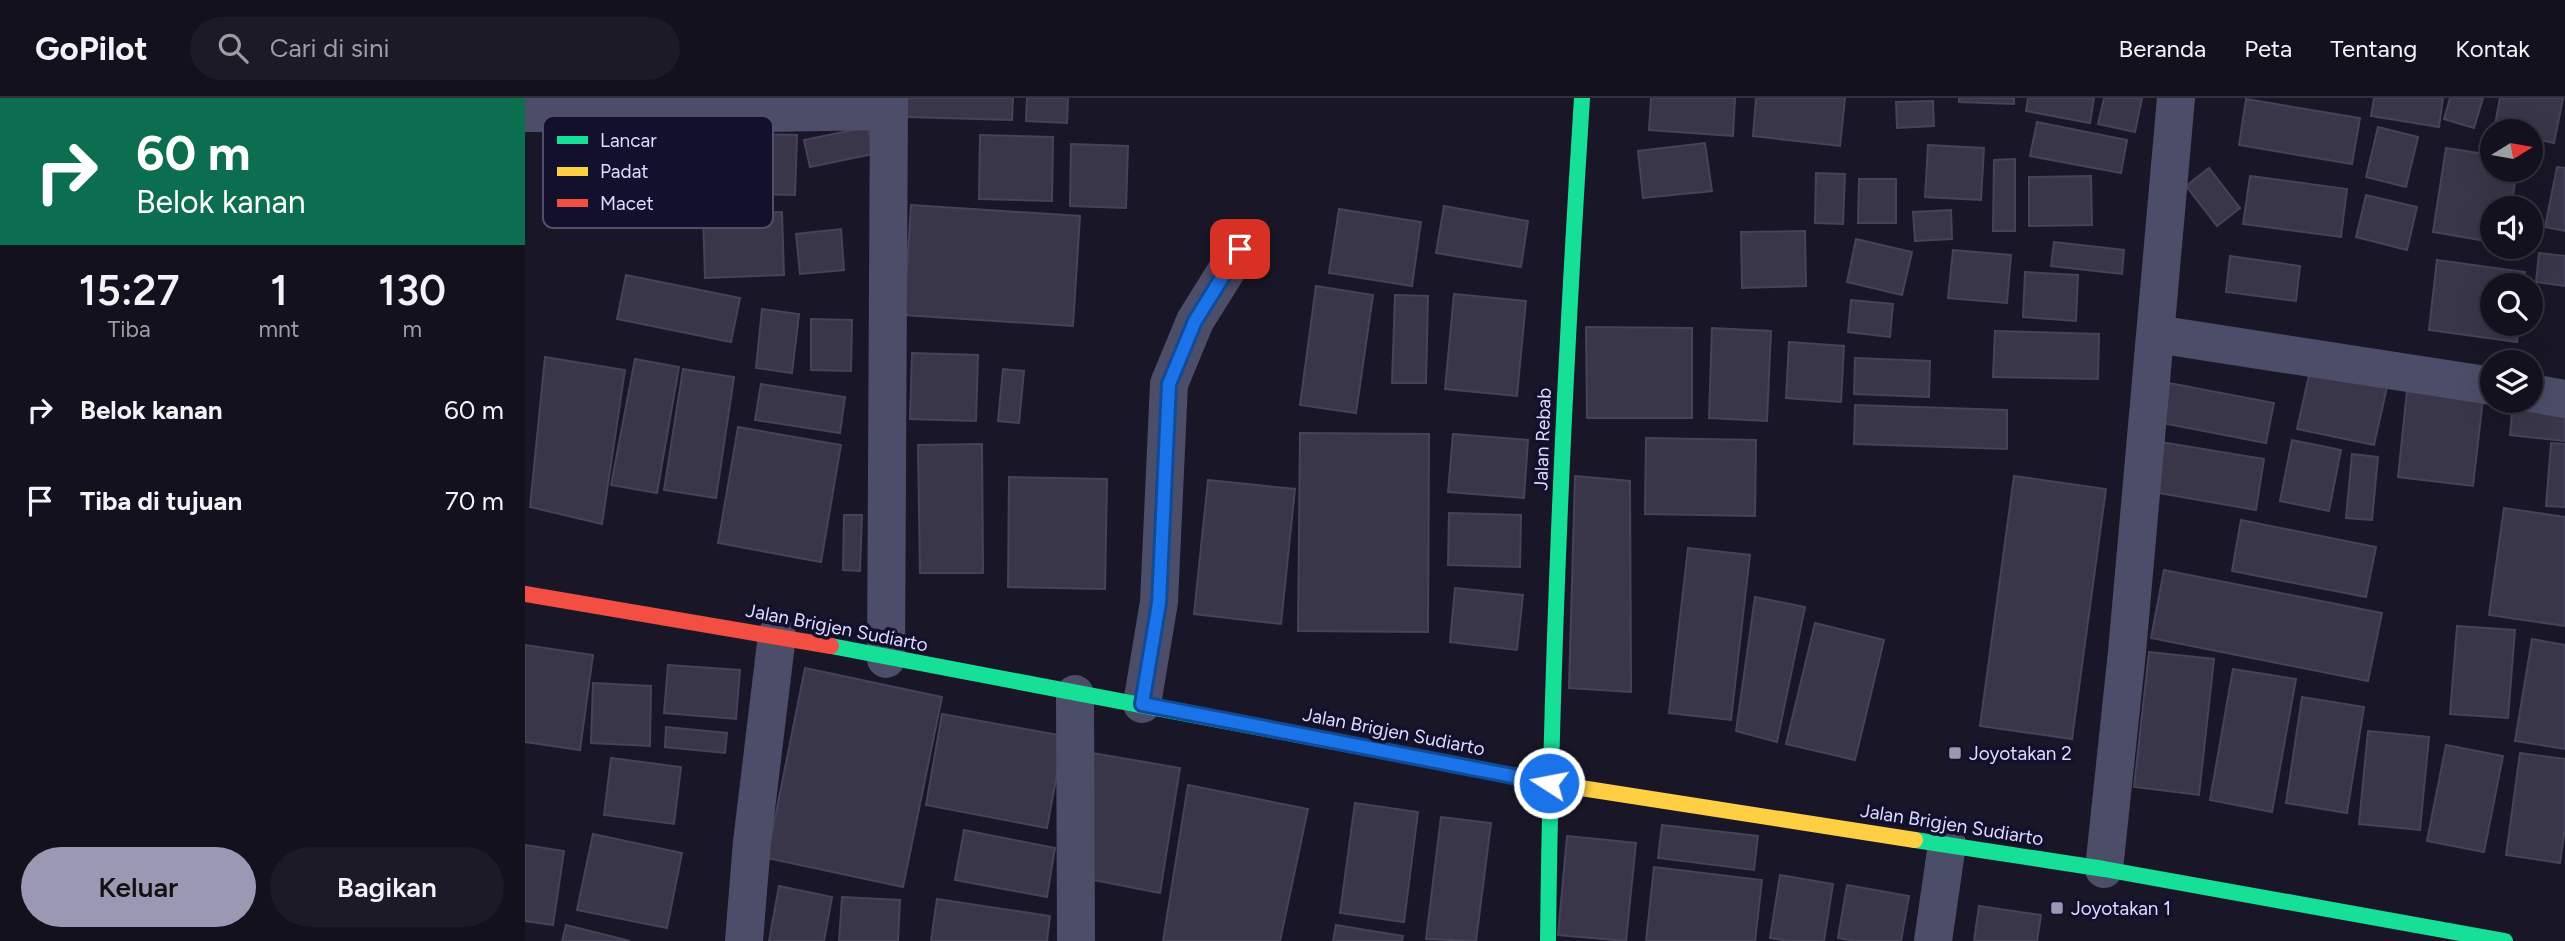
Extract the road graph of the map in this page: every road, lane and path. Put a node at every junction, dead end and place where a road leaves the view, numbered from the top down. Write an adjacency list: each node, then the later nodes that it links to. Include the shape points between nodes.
1 (1582, 98): 15 (main road, Jalan Rebab)
2 (2176, 98): 6 (street)
3 (889, 105): 4 (street, via 706,114); 12 (street)
4 (525, 113)
5 (1240, 249): 14 (street, via 1195,321 1169,384 1159,603)
6 (2156, 334): 7 (street); 17 (street)
7 (2480, 384)
8 (2543, 395): 9 (street)
9 (2565, 399)
10 (525, 594): 11 (main road, Jalan Brigjen Sudiarto)
11 (777, 635): 12 (main road, Jalan Brigjen Sudiarto); 19 (street)
12 (886, 659): 13 (main road, Jalan Brigjen Sudiarto)
13 (1075, 694): 14 (main road, Jalan Brigjen Sudiarto); 20 (street)
14 (1142, 704): 15 (main road, Jalan Brigjen Sudiarto)
15 (1549, 783): 16 (main road, Jalan Brigjen Sudiarto); 21 (main road, Jalan Rebab)
16 (1947, 844): 17 (main road, Jalan Brigjen Sudiarto); 22 (street)
17 (2104, 869): 18 (main road, Jalan Brigjen Sudiarto)
18 (2440, 935): 23 (main road, Jalan Brigjen Sudiarto)
19 (744, 941)
20 (1076, 941)
21 (1548, 941)
22 (1933, 941)
23 (2505, 941)

